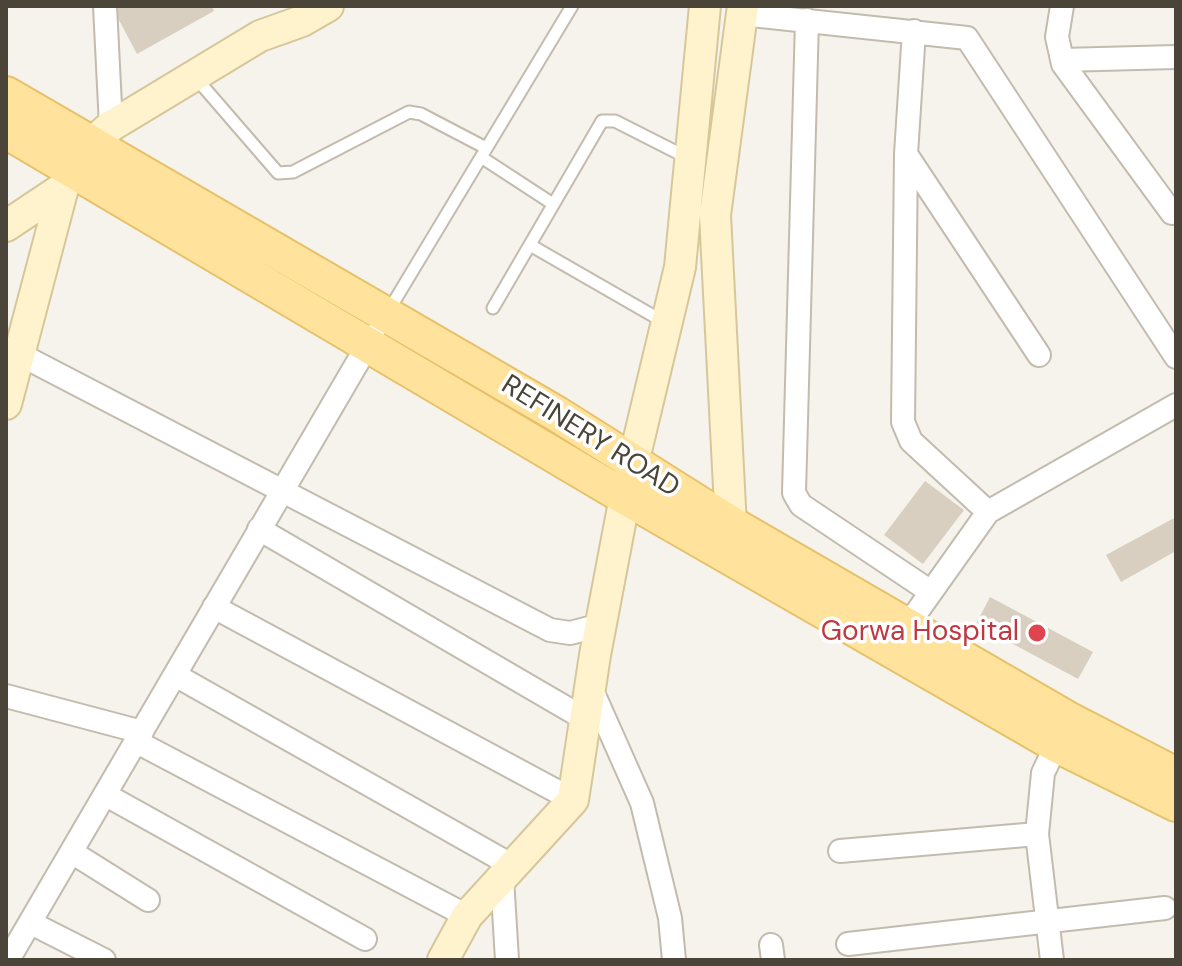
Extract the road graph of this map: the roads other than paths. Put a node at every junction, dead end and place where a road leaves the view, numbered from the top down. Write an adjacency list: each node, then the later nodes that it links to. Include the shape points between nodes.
1 (105, 6): 16 (street)
2 (283, 6): 10 (street)
3 (328, 6): 10 (street)
4 (572, 6): 17 (lane)
5 (705, 6): 19 (street)
6 (1062, 6): 12 (street, via 1057,37)
7 (742, 10): 8 (street); 39 (street, via 715,215)
8 (807, 20): 9 (street); 40 (street, via 794,493 801,505)
9 (914, 31): 18 (street); 31 (street, via 959,35 973,43)
10 (260, 36): 13 (street)
11 (1176, 57): 12 (street)
12 (1062, 60): 22 (street)
13 (194, 77): 16 (street); 17 (lane, via 278,173 293,172 409,112)
14 (6, 94): 16 (main road, REFINERY ROAD)
15 (6, 131): 20 (main road, REFINERY ROAD)
16 (102, 134): 20 (street); 26 (main road, REFINERY ROAD)
17 (484, 152): 21 (lane); 26 (lane)
18 (906, 154): 30 (street); 37 (street, via 903,422 911,441)
19 (690, 159): 21 (lane, via 615,121 602,121); 27 (street, via 680,267)
20 (69, 180): 23 (street); 28 (main road, REFINERY ROAD); 29 (street)
21 (553, 204): 24 (lane)
22 (1172, 213)
23 (6, 226)
24 (530, 245): 25 (lane); 27 (lane)
25 (493, 308)
26 (387, 314): 28 (street); 34 (main road, REFINERY ROAD)
27 (666, 323): 34 (street)
28 (369, 342): 35 (street); 36 (main road, REFINERY ROAD)
29 (19, 354): 32 (street); 35 (street)
30 (1039, 355)
31 (1176, 357)
32 (6, 404)
33 (1176, 405): 37 (street)
34 (633, 464): 36 (street); 39 (main road, REFINERY ROAD)
35 (282, 488): 38 (street); 42 (street, via 550,630 570,633)
36 (625, 497): 39 (main road, REFINERY ROAD); 42 (street)
37 (988, 512): 40 (street)
38 (259, 529): 41 (street); 47 (street)
39 (732, 542): 43 (main road, REFINERY ROAD); 48 (main road, REFINERY ROAD)
40 (931, 592): 43 (street)
41 (214, 607): 44 (street); 52 (street)
42 (601, 625): 45 (street)
43 (907, 626): 48 (main road, REFINERY ROAD)
44 (175, 675): 49 (street); 57 (street)
45 (590, 686): 47 (street); 69 (street, via 642,803 670,918)
46 (6, 696): 49 (street)
47 (585, 719): 52 (street)
48 (1062, 732): 50 (main road, REFINERY ROAD); 53 (main road, REFINERY ROAD); 54 (street, via 1043,773)
49 (139, 737): 51 (street); 60 (street)
50 (1176, 775)
51 (106, 795): 56 (street); 63 (street)
52 (573, 800): 57 (street)
53 (1176, 804)
54 (1037, 834): 55 (street); 61 (street)
55 (840, 851)
56 (73, 853): 58 (street); 62 (street)
57 (507, 872): 60 (street); 68 (street)
58 (148, 900)
59 (1165, 908): 61 (street)
60 (467, 916): 67 (street)
61 (1047, 920): 64 (street); 70 (street)
62 (31, 923): 65 (street); 66 (street)
63 (365, 939)
64 (848, 944)
65 (8, 960)
66 (104, 960)
67 (443, 960)
68 (507, 960)
69 (674, 960)
70 (1052, 960)

